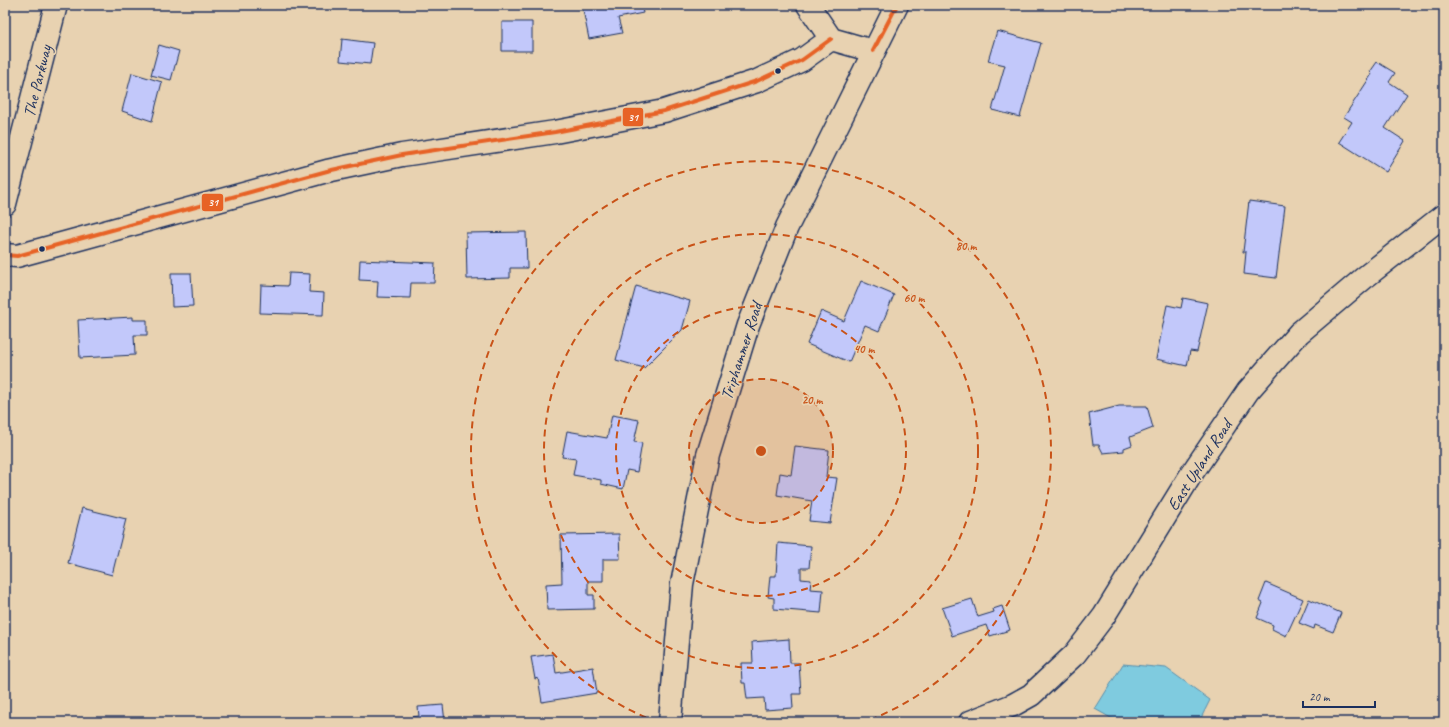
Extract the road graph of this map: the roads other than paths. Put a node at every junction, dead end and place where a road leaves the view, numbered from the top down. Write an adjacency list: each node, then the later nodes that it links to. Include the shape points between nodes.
1 (56, 5): 6 (street, The Parkway)
2 (808, 5): 4 (street)
3 (897, 5): 5 (street, Triphammer Road)
4 (831, 39): 5 (street); 8 (street, via 802,60 757,80 664,111 555,132 402,155 327,171 17,256)
5 (873, 51): 9 (street, Triphammer Road, via 787,227 748,325 708,455 682,584)
6 (5, 204)
7 (1444, 215): 10 (street, East Upland Road, via 1299,332 1248,391 1192,473 1104,616 1075,654 1031,695)
8 (5, 255)
9 (670, 722)
10 (970, 722)

